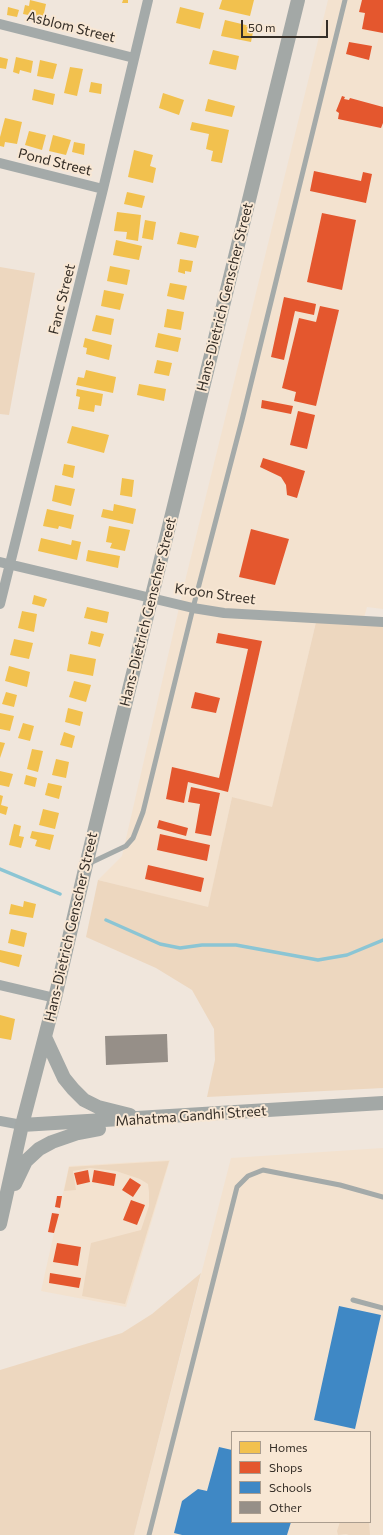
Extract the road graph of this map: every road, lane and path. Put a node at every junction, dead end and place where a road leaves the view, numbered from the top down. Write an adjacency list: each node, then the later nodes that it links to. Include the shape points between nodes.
1 (148, 0): 5 (street, Fanc Street)
2 (298, 0): 10 (street, Hans-Dietrich Genscher Street)
3 (345, 0): 12 (lane)
4 (0, 24): 5 (street, Asblom Street)
5 (134, 58): 7 (street, Fanc Street)
6 (0, 163): 7 (street, Pond Street)
7 (103, 189): 9 (street, Fanc Street)
8 (0, 562): 9 (street, Kroon Street)
9 (10, 564): 10 (street, Kroon Street); 11 (street, Fanc Street)
10 (152, 598): 12 (street, Kroon Street); 14 (street, Hans-Dietrich Genscher Street)
11 (0, 604)
12 (193, 608): 13 (street, Kroon Street); 14 (lane, via 143,812 133,838 126,846)
13 (383, 622)
14 (86, 865): 16 (street, Hans-Dietrich Genscher Street)
15 (0, 985): 16 (street)
16 (55, 998): 17 (street, Hans-Dietrich Genscher Street)
17 (45, 1037): 19 (street, via 64,1078 84,1100 98,1107 125,1114); 21 (street, Hans-Dietrich Genscher Street)
18 (383, 1104): 19 (street, Mahatma Gandhi Street)
19 (157, 1118): 21 (street, Mahatma Gandhi Street); 23 (street, via 78,1133 39,1149 26,1161)
20 (0, 1121): 21 (street, Mahatma Gandhi Street)
21 (22, 1125): 23 (street, Hans-Dietrich Genscher Street)
22 (383, 1197): 27 (lane, via 340,1184 264,1170 248,1176 237,1187)
23 (6, 1201): 24 (street, Hans-Dietrich Genscher Street)
24 (0, 1224)
25 (353, 1300): 26 (lane)
26 (383, 1308)
27 (149, 1535)

